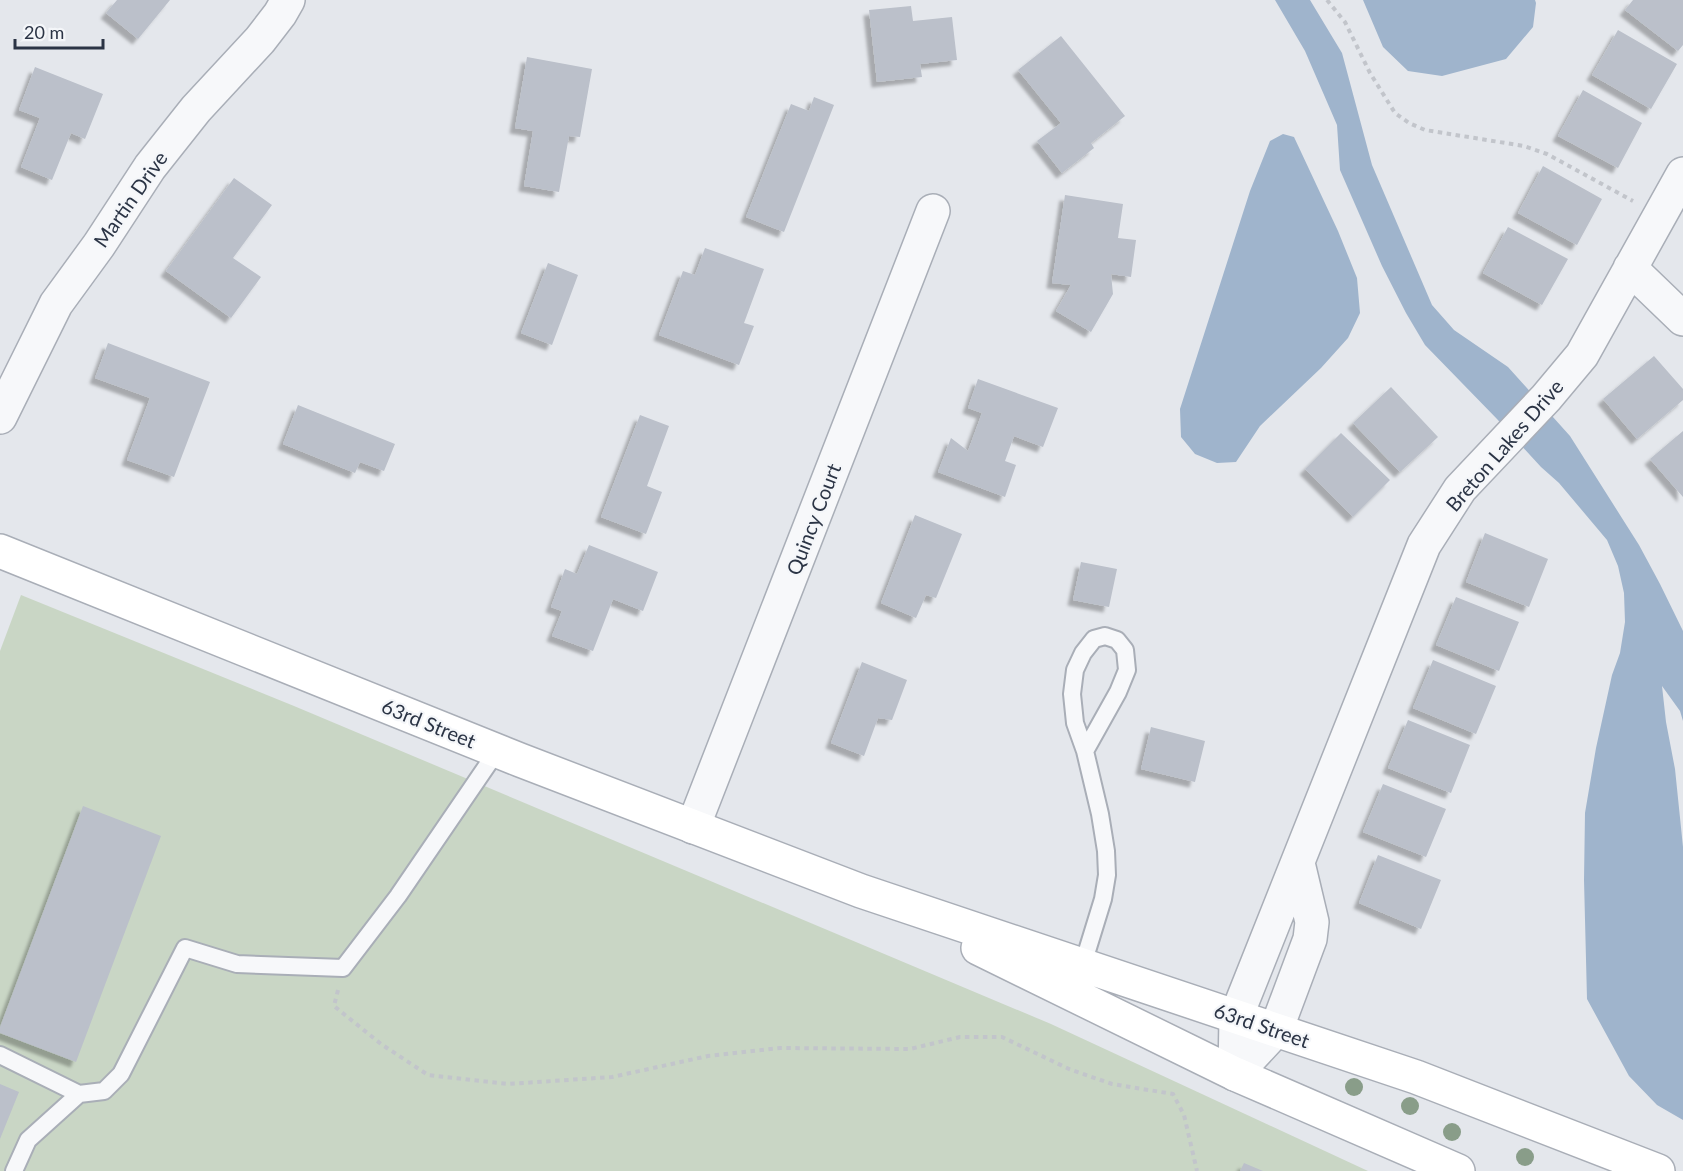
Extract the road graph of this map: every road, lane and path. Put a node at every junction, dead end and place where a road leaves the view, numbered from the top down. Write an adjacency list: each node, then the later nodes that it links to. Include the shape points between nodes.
1 (288, 0): 8 (street, Martin Drive, via 260,40 196,109 150,167 56,304)
2 (1327, 0): 5 (path, via 1345,22 1395,113 1409,123 1425,130 1524,146 1547,154)
3 (1683, 174): 5 (street, Breton Lakes Drive)
4 (933, 211): 12 (street, Quincy Court)
5 (1660, 215): 6 (street, Breton Lakes Drive)
6 (1630, 268): 7 (street); 13 (street, Breton Lakes Drive, via 1582,355 1460,489 1424,545)
7 (1683, 319)
8 (0, 417)
9 (0, 551): 11 (street, 63rd Street)
10 (1085, 750): 10 (lane, via 1075,723 1075,670 1094,639 1105,636 1117,640 1125,650 1127,670); 15 (lane, via 1100,814 1107,875)
11 (497, 751): 12 (street, 63rd Street); 16 (lane, via 398,896)
12 (693, 827): 14 (street, 63rd Street)
13 (1298, 863): 17 (street, Breton Lakes Drive); 18 (street, via 1312,922 1310,939)
14 (861, 891): 15 (street, 63rd Street); 20 (street, 63rd Street)
15 (1083, 964): 17 (street, 63rd Street)
16 (343, 968): 21 (lane, via 237,964 185,948 121,1074 104,1091); 23 (path, via 334,1006 381,1044 428,1075 508,1084 612,1077 708,1056 780,1048 910,1049 960,1037 1002,1037 1069,1069 1112,1084 1173,1094 1184,1115)
17 (1236, 1017): 18 (street, 63rd Street); 20 (street)
18 (1276, 1030): 20 (street); 25 (street, 63rd Street, via 1416,1077)
19 (0, 1055): 21 (lane)
20 (1235, 1074): 24 (street, 63rd Street)
21 (79, 1094): 22 (lane, via 28,1140)
22 (14, 1171)
23 (1197, 1171)
24 (1458, 1171)
25 (1658, 1171)

